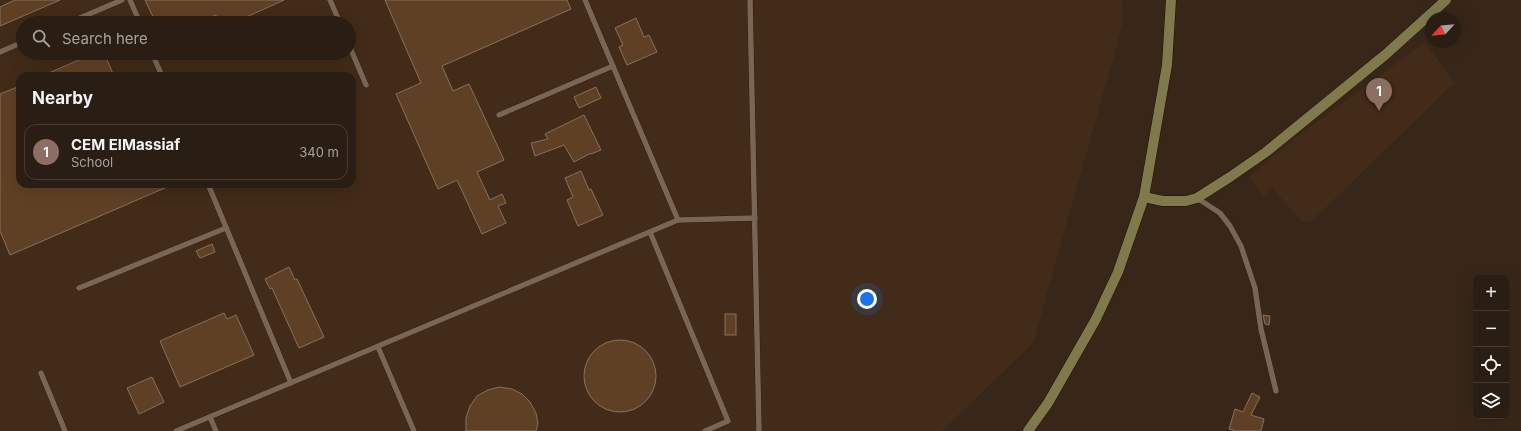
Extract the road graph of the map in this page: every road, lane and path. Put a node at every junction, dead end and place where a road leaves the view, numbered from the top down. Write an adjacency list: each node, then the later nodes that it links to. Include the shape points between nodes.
1 (122, 0): 8 (lane)
2 (130, 0): 9 (lane)
3 (330, 0): 10 (lane)
4 (585, 0): 15 (lane)
5 (750, 0): 22 (lane)
6 (1171, 0): 20 (main road, via 1167,66)
7 (1446, 0): 21 (main road, via 1385,55 1266,152)
8 (84, 16)
9 (137, 16)
10 (337, 16)
11 (16, 45): 12 (lane)
12 (0, 52)
13 (155, 60): 16 (lane)
14 (355, 60): 17 (lane)
15 (613, 66): 18 (lane); 23 (lane)
16 (160, 72)
17 (366, 86)
18 (499, 115)
19 (210, 188): 24 (lane)
20 (1144, 197): 21 (main road, via 1173,202); 38 (main road, via 1118,272 1096,319 1048,403)
21 (1197, 198): 30 (lane, via 1220,213 1241,246 1255,288 1261,329)
22 (755, 218): 23 (lane); 37 (lane)
23 (678, 220): 25 (lane)
24 (226, 228): 26 (lane); 29 (lane)
25 (650, 232): 27 (lane); 36 (lane, via 728,421)
26 (79, 288)
27 (378, 347): 29 (lane); 35 (lane)
28 (41, 373): 32 (lane)
29 (291, 383): 31 (lane)
30 (1276, 392)
31 (210, 417): 33 (lane); 34 (lane)
32 (65, 431)
33 (176, 431)
34 (216, 431)
35 (414, 431)
36 (705, 431)
37 (759, 431)
38 (1028, 431)

